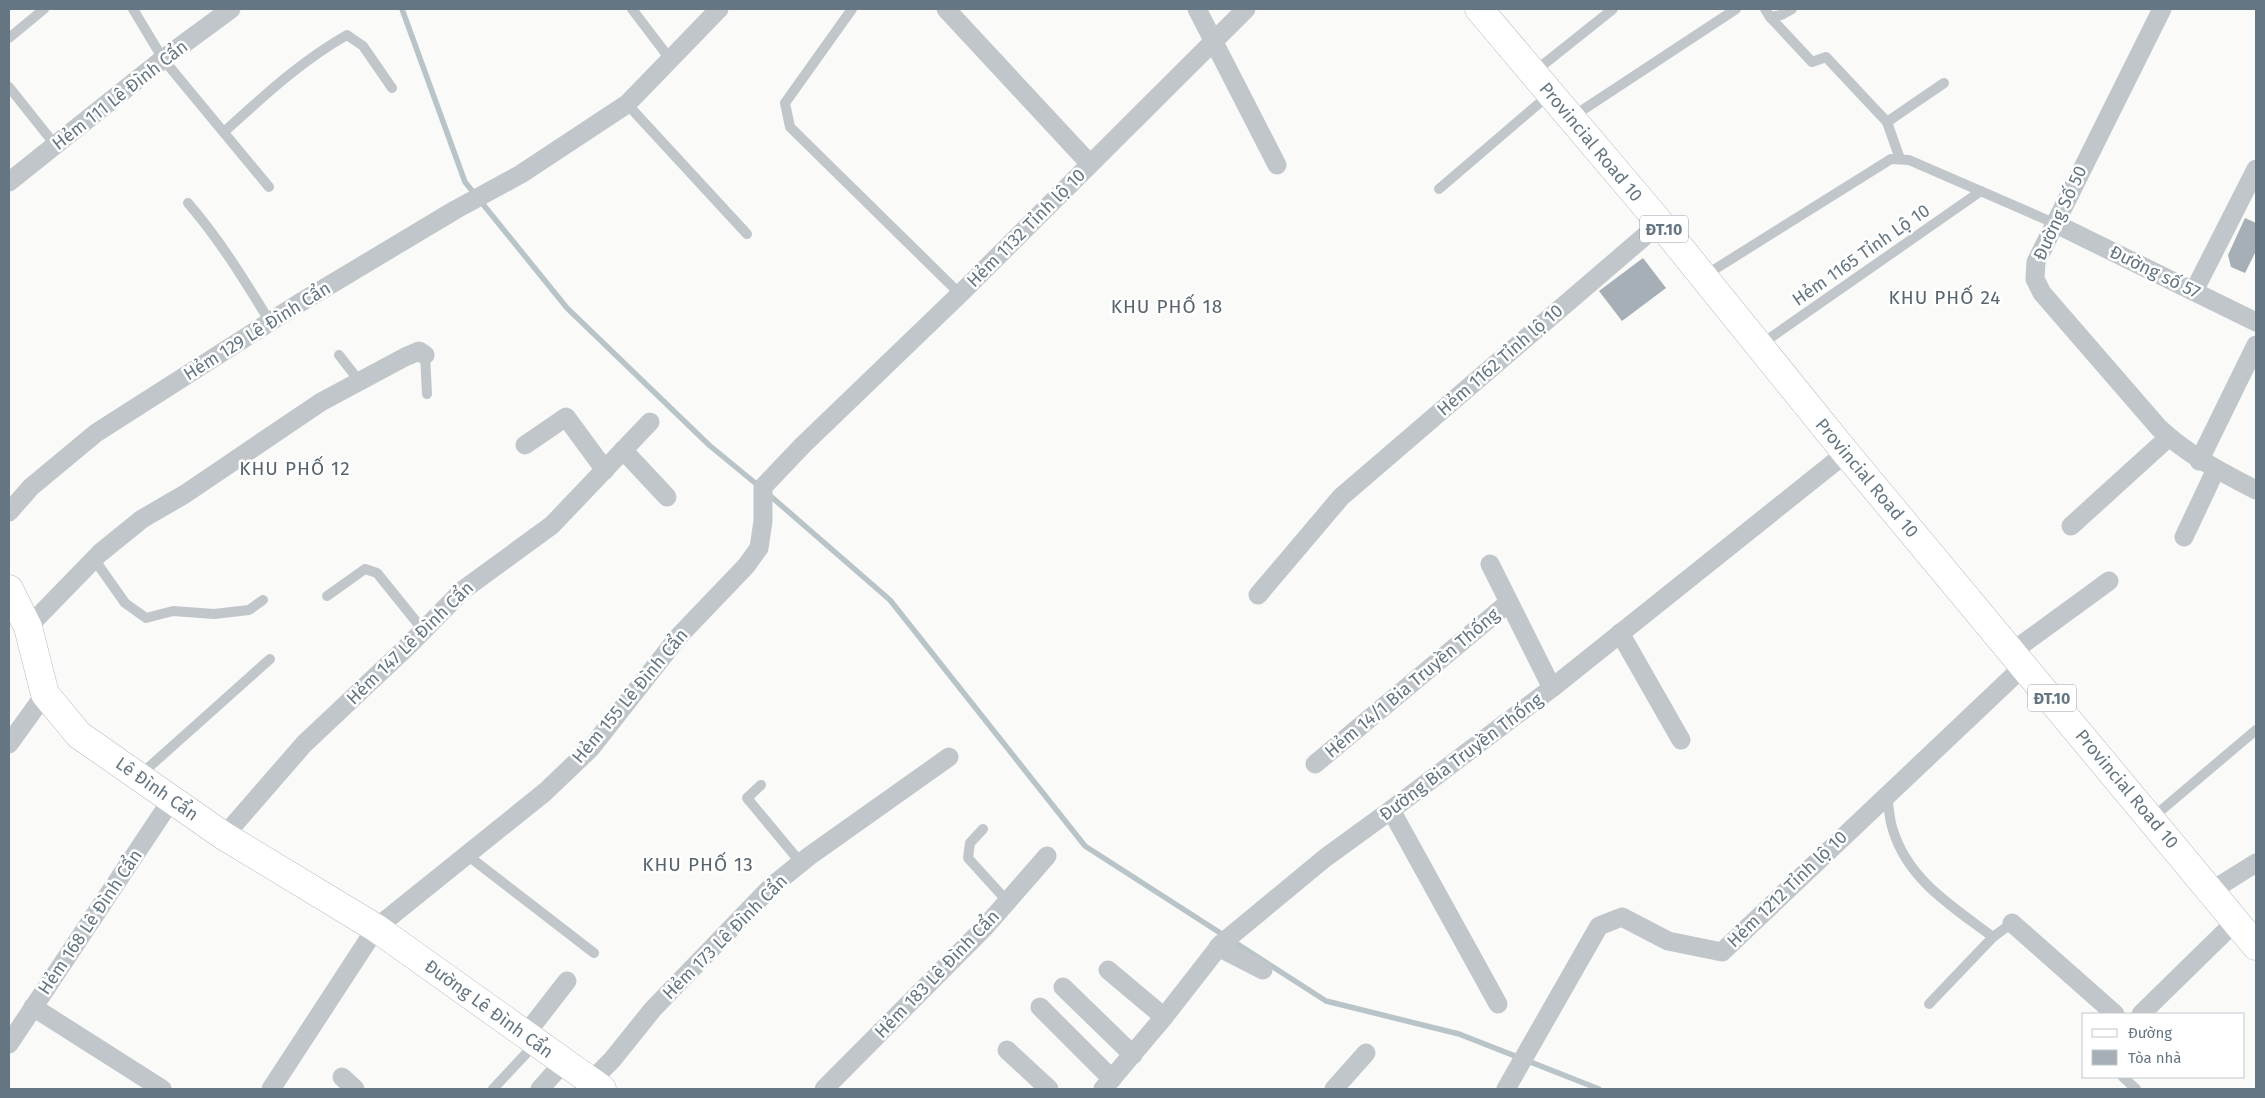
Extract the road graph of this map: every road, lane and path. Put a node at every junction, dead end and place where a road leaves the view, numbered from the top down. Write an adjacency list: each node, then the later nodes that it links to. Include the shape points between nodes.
1 (44, 9): 16 (lane)
2 (133, 9): 18 (lane)
3 (231, 9): 18 (street, Hẻm 111 Lê Đình Cẩn)
4 (632, 9): 19 (lane)
5 (719, 9): 19 (street, Hẻm 129 Lê Đình Cẩn)
6 (852, 9): 44 (lane, via 785,103 790,127)
7 (946, 9): 31 (street)
8 (1197, 9): 17 (street)
9 (1246, 9): 17 (street, Hẻm 1132 Tỉnh lộ 10)
10 (1479, 9): 20 (main road, Provincial Road 10 / ĐT.10)
11 (1613, 9): 20 (lane)
12 (1736, 9): 26 (lane)
13 (1792, 9): 15 (lane, via 1781,15)
14 (2162, 9): 40 (street, Đường Số 50)
15 (1768, 13): 27 (lane, via 1812,62 1826,57)
16 (9, 38)
17 (1214, 38): 31 (street, Hẻm 1132 Tỉnh lộ 10); 32 (street)
18 (164, 59): 28 (lane); 29 (street, Hẻm 111 Lê Đình Cẩn)
19 (670, 59): 25 (street, Hẻm 129 Lê Đình Cẩn)
20 (1534, 73): 24 (main road, Provincial Road 10 / ĐT.10)
21 (1944, 82): 27 (lane)
22 (9, 87): 29 (lane)
23 (392, 88): 28 (lane, via 363,46 347,35 282,79)
24 (1551, 94): 26 (main road, Provincial Road 10 / ĐT.10); 36 (lane)
25 (627, 104): 41 (lane); 45 (street, Hẻm 129 Lê Đình Cẩn, via 521,174 455,210)
26 (1572, 117): 39 (main road, Provincial Road 10 / ĐT.10)
27 (1887, 122): 30 (lane)
28 (224, 131): 35 (lane)
29 (56, 146): 34 (street, Hẻm 111 Lê Đình Cẩn)
30 (1900, 158): 37 (lane); 42 (lane, via 1891,159)
31 (1090, 164): 44 (street, Hẻm 1132 Tỉnh lộ 10)
32 (1278, 165)
33 (2256, 169): 43 (street)
34 (9, 182)
35 (269, 187)
36 (1439, 189)
37 (1980, 191): 40 (lane); 47 (lane, Hẻm 1165 Tỉnh Lộ 10)
38 (188, 203): 45 (lane, via 204,221)
39 (1660, 223): 42 (main road, Provincial Road 10 / ĐT.10); 71 (street, Hẻm 1162 Tỉnh lộ 10, via 1340,498)
40 (2054, 223): 43 (street, Đường số 57); 54 (street, Đường Số 50, via 2036,262 2037,285)
41 (747, 234)
42 (1704, 276): 47 (main road, Provincial Road 10 / ĐT.10)
43 (2194, 291): 46 (street, Đường số 57)
44 (960, 294): 56 (street, Hẻm 1132 Tỉnh lộ 10)
45 (270, 322): 64 (street, Hẻm 129 Lê Đình Cẩn, via 96,433 31,487)
46 (2256, 322)
47 (1760, 346): 58 (main road, Provincial Road 10 / ĐT.10)
48 (2256, 346): 59 (street)
49 (339, 355): 51 (lane)
50 (425, 355): 51 (street, via 419,351 405,356); 52 (lane)
51 (360, 382): 67 (street, via 321,402 185,494 142,519)
52 (426, 394)
53 (650, 422): 57 (street, Hẻm 147 Lê Đình Cẩn)
54 (2169, 438): 59 (street, Đường Số 50); 65 (street)
55 (524, 445): 61 (street, via 566,417)
56 (803, 445): 95 (street, Hẻm 155 Lê Đình Cẩn, via 763,487 759,548 746,566 679,636 592,748 545,792)
57 (623, 450): 61 (street, Hẻm 147 Lê Đình Cẩn); 63 (street)
58 (1846, 452): 77 (street, Đường Bia Truyền Thống); 78 (main road, Provincial Road 10 / ĐT.10)
59 (2199, 460): 60 (street, Đường Số 50)
60 (2216, 469): 62 (street, Đường Số 50); 66 (street)
61 (605, 470): 76 (street, Hẻm 147 Lê Đình Cẩn, via 552,525 463,590)
62 (2256, 490)
63 (667, 498)
64 (9, 512)
65 (2071, 526)
66 (2184, 537)
67 (94, 559): 73 (lane, via 125,603 146,618 173,611 214,614 249,610); 75 (street)
68 (1490, 564): 74 (street)
69 (2109, 581): 78 (street, Hẻm 1212 Tỉnh lộ 10)
70 (9, 589): 75 (main road, Lê Đình Cẩn)
71 (1258, 595)
72 (327, 596): 76 (lane, via 366,569 377,573)
73 (263, 600)
74 (1508, 603): 80 (street); 86 (street, Hẻm 14/1 Bia Truyền Thống)
75 (28, 628): 81 (main road, Lê Đình Cẩn)
76 (423, 630): 94 (street, Hẻm 147 Lê Đình Cẩn, via 304,744)
77 (1620, 632): 80 (street, Đường Bia Truyền Thống); 83 (street)
78 (2019, 658): 89 (street, Hẻm 1212 Tỉnh lộ 10); 92 (main road, Provincial Road 10 / ĐT.10)
79 (270, 659): 87 (lane)
80 (1552, 688): 91 (street, Đường Bia Truyền Thống)
81 (45, 694): 84 (street); 87 (main road, Lê Đình Cẩn, via 79,735)
82 (2256, 730): 92 (lane)
83 (1681, 740)
84 (9, 744)
85 (949, 757): 98 (street, Hẻm 173 Lê Đình Cẩn)
86 (1315, 764)
87 (138, 776): 90 (main road, Lê Đình Cẩn)
88 (760, 785): 98 (lane, via 747,798)
89 (1886, 794): 103 (lane, via 1893,830 1910,864 1932,892); 134 (street, Hẻm 1212 Tỉnh lộ 10, via 1722,952 1668,941 1622,917 1599,926)
90 (172, 799): 94 (main road, Lê Đình Cẩn); 113 (street, Hẻm 168 Lê Đình Cẩn)
91 (1391, 810): 105 (street, Đường Bia Truyền Thống, via 1324,858); 111 (street)
92 (2151, 818): 99 (main road, Provincial Road 10 / ĐT.10)
93 (983, 829): 100 (lane, via 970,843 968,858)
94 (224, 836): 102 (main road, Lê Đình Cẩn)
95 (467, 855): 102 (street, Hẻm 155 Lê Đình Cẩn); 106 (lane)
96 (1047, 856): 100 (street, Hẻm 183 Lê Đình Cẩn)
97 (2256, 862): 99 (street)
98 (801, 863): 126 (street, Hẻm 173 Lê Đình Cẩn, via 771,887 653,1009)
99 (2211, 891): 104 (main road, Provincial Road 10 / ĐT.10)
100 (1007, 901): 131 (street, Hẻm 183 Lê Đình Cẩn)
101 (2012, 923): 103 (lane); 115 (street)
102 (376, 928): 118 (main road, Đường Lê Đình Cẩn); 128 (street, Hẻm 155 Lê Đình Cẩn)
103 (1993, 937): 112 (lane)
104 (2250, 937): 116 (street)
105 (1220, 945): 108 (street); 117 (street, Đường Bia Truyền Thống)
106 (594, 953)
107 (1108, 970): 117 (street)
108 (1263, 970)
109 (567, 981): 118 (street)
110 (1063, 987): 122 (street)
111 (1498, 1004)
112 (1929, 1004)
113 (33, 1007): 119 (street, Hẻm 168 Lê Đình Cẩn); 127 (street)
114 (1040, 1007): 125 (street)
115 (2114, 1013)
116 (2141, 1013)
117 (1164, 1017): 122 (street, Đường Bia Truyền Thống)
118 (531, 1039): 123 (main road, Đường Lê Đình Cẩn); 129 (lane)
119 (9, 1044)
120 (1007, 1050): 132 (street)
121 (1366, 1053): 133 (street)
122 (1133, 1055): 125 (street, Đường Bia Truyền Thống)
123 (564, 1062): 126 (main road, Đường Lê Đình Cẩn); 130 (street)
124 (2124, 1078): 135 (lane)
125 (1108, 1084)
126 (592, 1087)
127 (162, 1089)
128 (271, 1089)
129 (492, 1089)
130 (540, 1089)
131 (824, 1089)
132 (1050, 1089)
133 (1334, 1089)
134 (1506, 1089)
135 (2136, 1089)

